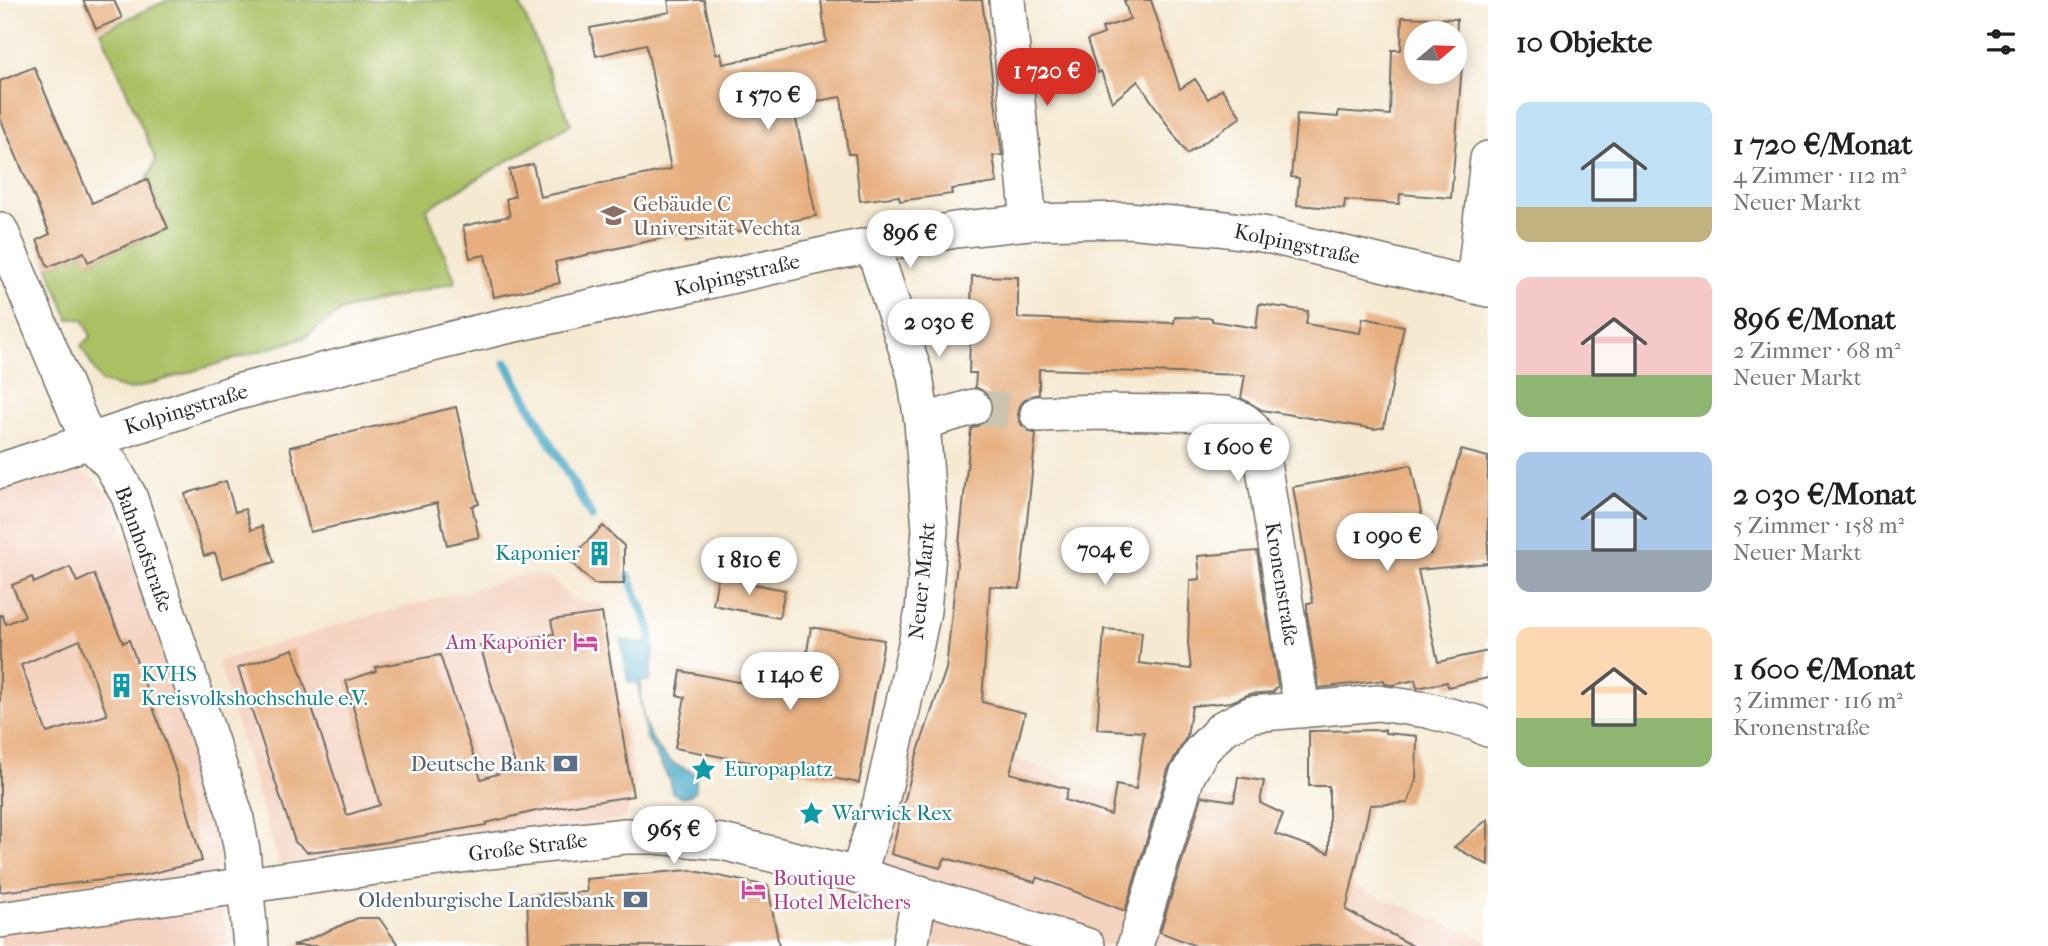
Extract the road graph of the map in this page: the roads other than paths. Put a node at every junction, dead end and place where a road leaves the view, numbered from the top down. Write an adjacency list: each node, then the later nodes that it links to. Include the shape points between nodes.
1 (1007, 0): 3 (street)
2 (1488, 159): 6 (street)
3 (1029, 222): 5 (street, Kolpingstraße); 6 (street, Kolpingstraße, via 1127,220 1263,234)
4 (0, 230): 10 (street, Bahnhofstraße)
5 (873, 246): 9 (street, Neuer Markt, via 915,375); 10 (street, Kolpingstraße, via 276,382)
6 (1481, 287)
7 (973, 407): 9 (street)
8 (1038, 414): 12 (street, Kronenstraße, via 1226,414 1243,418 1261,449)
9 (922, 422): 14 (street, Neuer Markt, via 930,530 923,611 881,802)
10 (88, 440): 11 (street, Kolpingstraße); 15 (street, Bahnhofstraße, via 111,464 129,496 235,814)
11 (0, 471)
12 (1302, 710): 13 (street, via 1378,703 1427,710); 21 (street, via 1252,714 1223,728 1201,751 1187,776)
13 (1488, 729)
14 (858, 875): 15 (street, Große Straße, via 722,842 625,836); 16 (street, Große Straße)
15 (245, 886): 17 (street, Große Straße); 18 (street, Bahnhofstraße)
16 (920, 893): 19 (street); 20 (street, Große Straße)
17 (0, 919)
18 (251, 946)
19 (910, 946)
20 (1087, 946)
21 (1135, 946)

